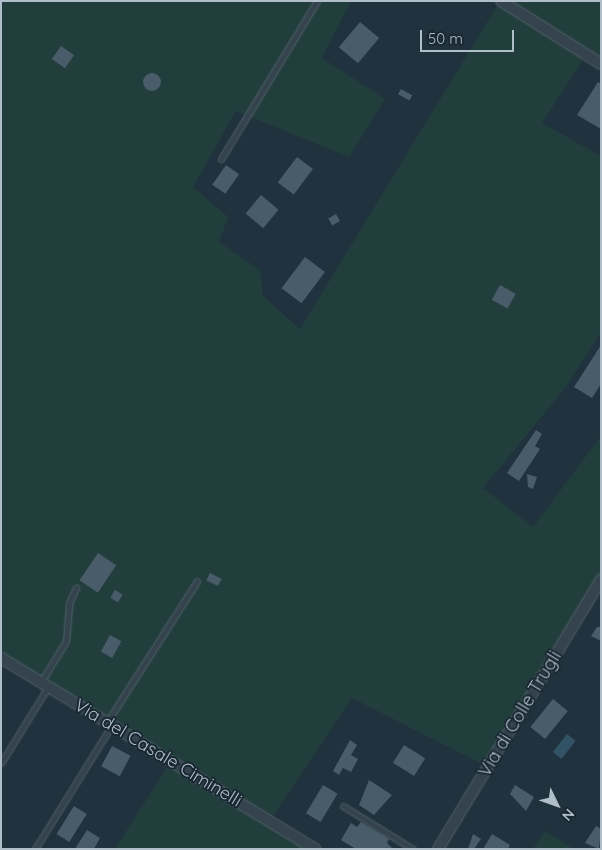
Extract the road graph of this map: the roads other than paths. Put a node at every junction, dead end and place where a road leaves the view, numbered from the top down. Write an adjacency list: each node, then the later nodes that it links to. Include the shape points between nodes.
1 (317, 1): 4 (lane)
2 (501, 1): 3 (street)
3 (601, 64)
4 (221, 159)
5 (601, 580): 16 (street, Via di Colle Trugli)
6 (197, 581): 10 (lane)
7 (76, 588): 9 (lane, via 69,603 66,641)
8 (1, 658): 9 (street, Via del Casale Ciminelli)
9 (45, 684): 10 (street, Via del Casale Ciminelli); 11 (lane)
10 (110, 724): 13 (lane); 14 (street, Via del Casale Ciminelli)
11 (1, 763)
12 (343, 806): 15 (lane)
13 (34, 849)
14 (315, 849)
15 (413, 849)
16 (438, 849)

